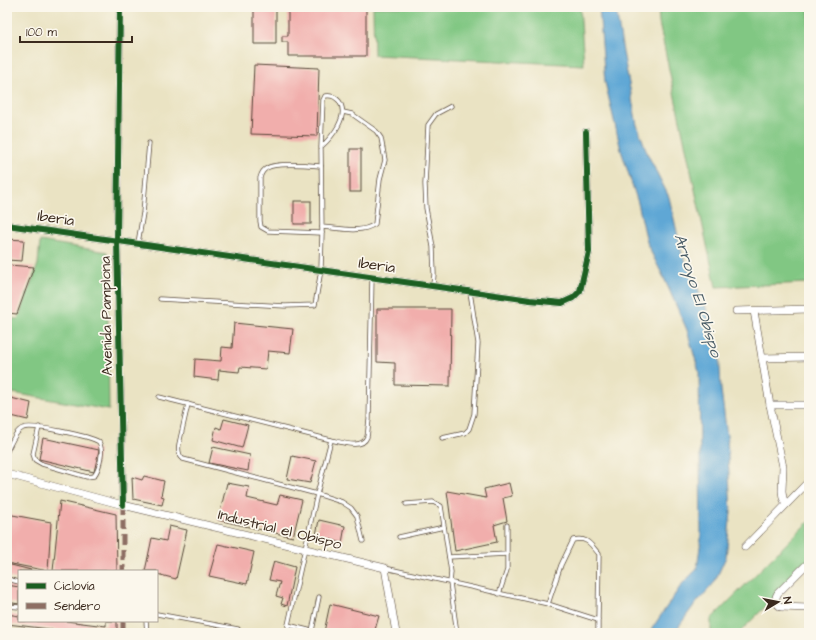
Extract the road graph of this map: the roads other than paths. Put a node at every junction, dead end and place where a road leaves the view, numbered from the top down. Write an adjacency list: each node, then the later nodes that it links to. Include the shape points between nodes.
1 (120, 7): 11 (street, Avenida Pamplona)
2 (451, 106): 15 (lane, via 436,114 428,125 426,208 433,247)
3 (342, 112): 6 (lane, via 339,124); 6 (lane, via 338,100 333,96 325,96); 9 (lane, via 352,114 376,131 381,138 385,160 379,185 375,224 362,230)
4 (586, 132): 16 (street, Iberia, via 589,252 580,291 562,303)
5 (148, 144): 12 (lane)
6 (321, 147): 7 (lane)
7 (321, 166): 9 (lane); 10 (lane, via 279,165 266,168 260,178 260,221 261,227 268,231)
8 (7, 225): 11 (street, Iberia)
9 (322, 227): 10 (lane)
10 (322, 233): 13 (lane)
11 (117, 240): 12 (street, Iberia); 36 (street, Avenida Pamplona)
12 (138, 243): 13 (street, Iberia)
13 (321, 270): 14 (street, Iberia); 17 (lane, via 315,305 312,306)
14 (372, 277): 15 (street, Iberia); 29 (lane, via 367,436 358,444)
15 (433, 286): 16 (street, Iberia)
16 (470, 291): 28 (lane, via 478,343 474,414 465,433)
17 (160, 299)
18 (809, 309): 19 (street)
19 (754, 310): 20 (street); 22 (street)
20 (736, 311)
21 (809, 357): 22 (street)
22 (762, 358): 25 (street)
23 (159, 397): 24 (lane)
24 (188, 404): 29 (lane); 33 (lane, via 178,450 183,459)
25 (770, 405): 26 (street); 35 (street, via 783,467 782,491)
26 (809, 405)
27 (39, 427): 27 (lane, via 33,454 35,460 87,477 94,476 98,469 101,449 99,442); 30 (lane, via 27,426 21,429)
28 (442, 438)
29 (331, 440): 33 (lane)
30 (7, 451)
31 (7, 474): 36 (street, Industrial el Obispo)
32 (809, 481): 35 (street)
33 (317, 494): 40 (lane, via 342,502 351,508 358,521); 42 (lane)
34 (406, 504): 38 (lane, via 427,501 436,503 442,509)
35 (786, 504): 41 (street)
36 (123, 505): 42 (street, Industrial el Obispo)
37 (507, 525): 43 (lane)
38 (444, 527): 39 (lane); 44 (lane)
39 (400, 537)
40 (363, 541)
41 (745, 547)
42 (305, 548): 46 (street, Industrial el Obispo); 59 (lane)
43 (507, 554): 44 (lane); 50 (lane, via 507,570)
44 (449, 557): 49 (lane)
45 (809, 562): 55 (street, via 777,595 777,603 784,608)
46 (385, 568): 49 (lane, Industrial el Obispo); 65 (street)
47 (7, 579): 48 (lane)
48 (18, 582)
49 (450, 583): 50 (lane, Industrial el Obispo); 66 (lane)
50 (500, 594): 52 (lane, Industrial el Obispo)
51 (319, 597): 61 (lane)
52 (548, 604): 57 (lane, Industrial el Obispo); 57 (lane, via 560,565 573,540 581,538 587,540 600,554)
53 (7, 606): 54 (lane)
54 (18, 607)
55 (809, 608)
56 (158, 614): 60 (lane)
57 (598, 620): 67 (lane)
58 (146, 622): 62 (lane)
59 (288, 625): 61 (lane); 63 (lane)
60 (238, 629)
61 (312, 631): 64 (lane)
62 (146, 633)
63 (289, 633)
64 (320, 633)
65 (396, 633)
66 (457, 633)
67 (598, 633)

